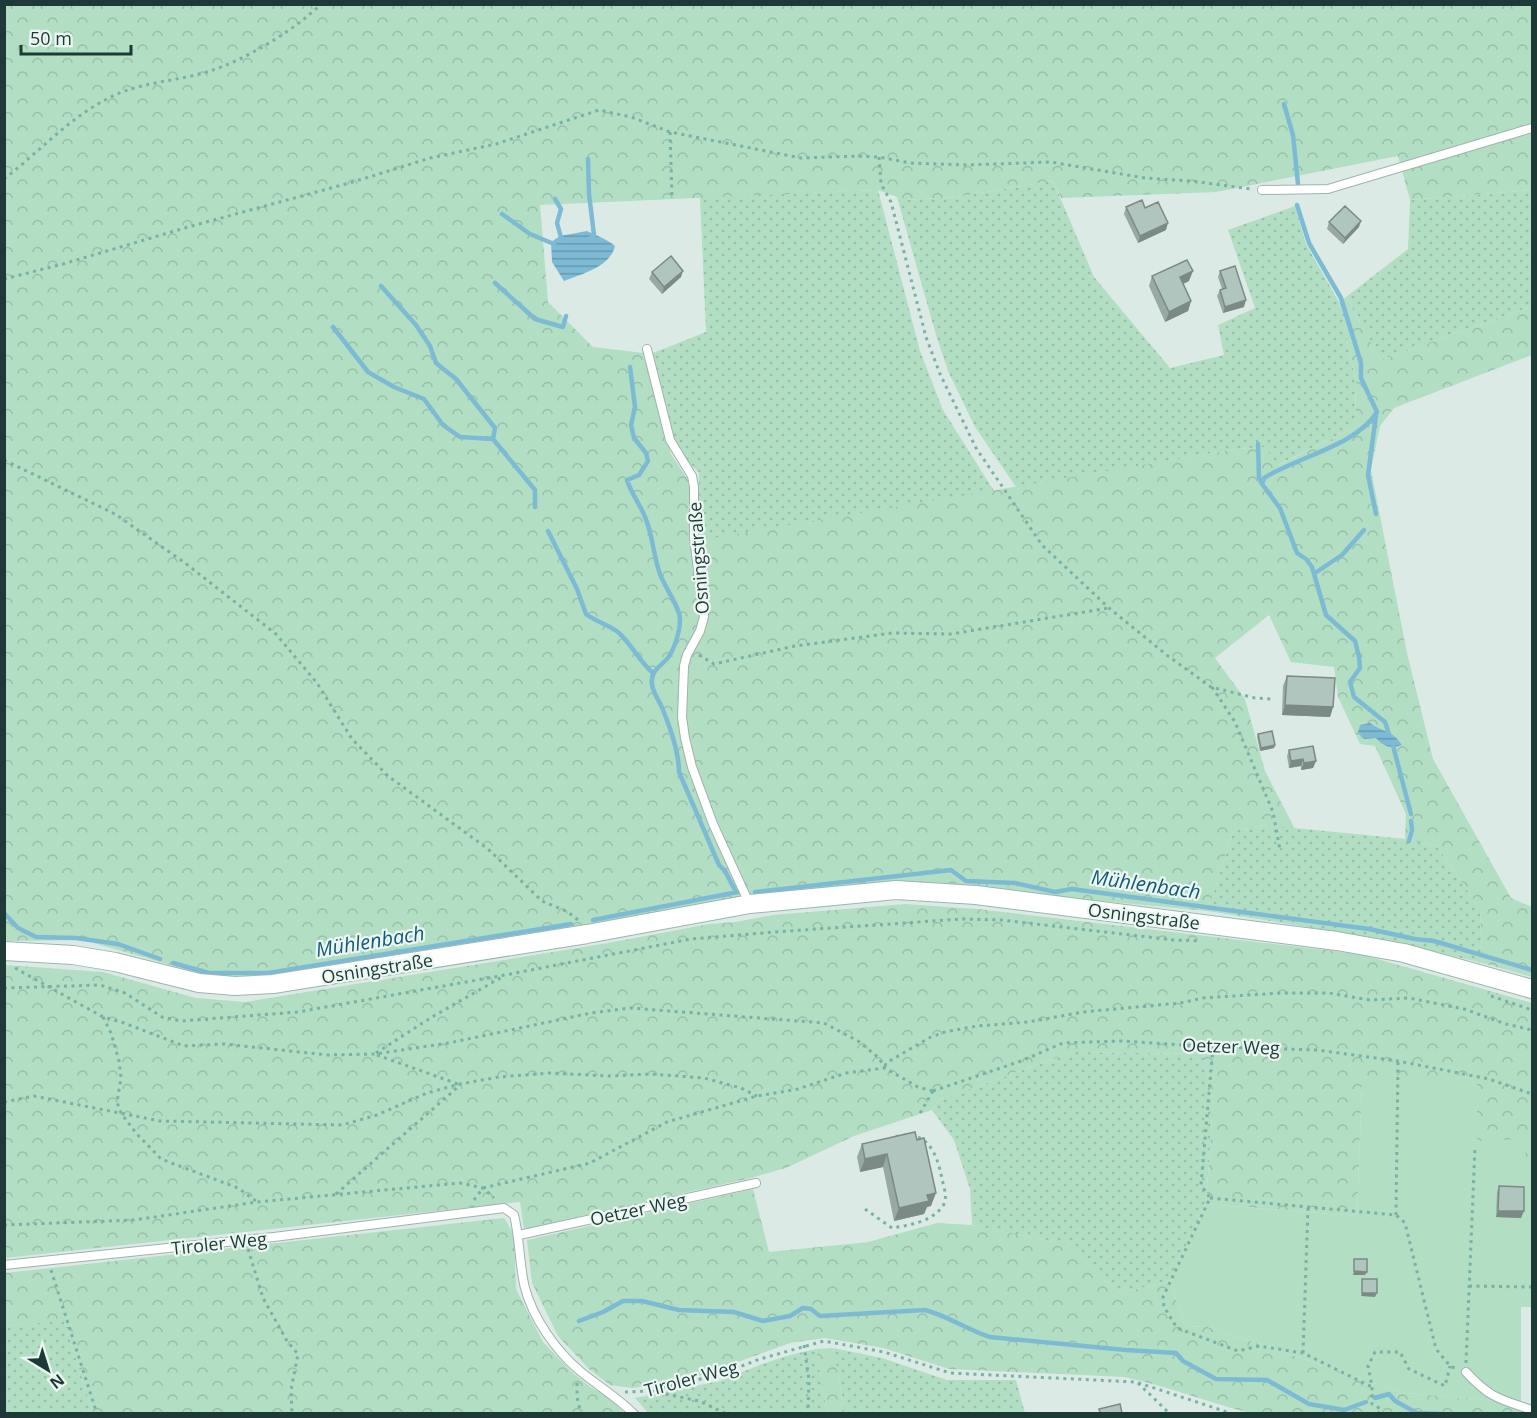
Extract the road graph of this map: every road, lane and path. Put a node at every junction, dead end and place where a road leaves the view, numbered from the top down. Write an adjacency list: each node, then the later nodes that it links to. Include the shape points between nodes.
1 (321, 4): 5 (path, via 287,32 253,52 207,72 139,86 106,99 69,123)
2 (1533, 128): 6 (lane, via 1328,189)
3 (670, 132): 4 (path, via 801,158); 7 (path); 8 (path, via 599,110 496,144 430,158)
4 (879, 157): 6 (path, via 968,165 1051,162 1145,178); 11 (path, via 880,184 891,202 926,337 976,448 1042,545)
5 (4, 179)
6 (1262, 190)
7 (672, 199)
8 (4, 279)
9 (647, 349): 12 (lane, Osningstraße, via 669,440 692,476 694,487 694,538 704,617)
10 (4, 460): 17 (path, via 115,514 276,634 316,683 352,739 388,776 488,849 542,901 568,912 585,925)
11 (1109, 608): 12 (path, via 951,634 892,633 795,645 714,664); 13 (path)
12 (690, 650): 16 (lane, Osningstraße, via 684,666 685,738 714,824)
13 (1211, 687): 14 (path); 15 (path, via 1235,722 1273,812)
14 (1272, 699)
15 (1280, 850)
16 (750, 904): 17 (main road, Osningstraße); 23 (main road, Osningstraße, via 896,890 976,895 1337,940 1404,953)
17 (586, 934): 19 (main road, Osningstraße, via 323,977 235,987 199,983 73,955)
18 (1207, 941): 20 (path, via 962,919 691,939)
19 (8, 959): 21 (path)
20 (505, 975): 21 (path, via 298,1012 181,1021 162,1017 125,993 100,985); 29 (path)
21 (48, 987): 22 (path); 26 (path)
22 (4, 988)
23 (1533, 989)
24 (1488, 995): 25 (path)
25 (1533, 1010)
26 (103, 1017): 29 (path, via 184,1046 224,1044 328,1054); 37 (path, via 119,1060 117,1102)
27 (1533, 1030): 31 (path, via 1464,1009 1409,998 1370,1000 1329,993 1203,998 945,1032 897,1055)
28 (1213, 1047): 30 (path, Oetzer Weg, via 1317,1050); 33 (path, Oetzer Weg, via 1122,1041 1064,1044); 44 (path, via 1201,1185)
29 (375, 1054): 31 (path, via 630,1008 824,1023 858,1041); 32 (path)
30 (1398, 1061): 34 (path, Oetzer Weg, via 1489,1079); 49 (path)
31 (885, 1068): 33 (path, via 918,1088); 35 (path, via 846,1073 798,1089)
32 (460, 1084): 35 (path, via 549,1073 651,1074 704,1078); 37 (path, via 342,1125 160,1121); 43 (path)
33 (933, 1091): 38 (path)
34 (1533, 1094)
35 (757, 1096): 42 (path, via 667,1122 590,1163)
36 (4, 1102): 37 (path, via 34,1096)
37 (121, 1113): 45 (path, via 161,1159 238,1188)
38 (920, 1113)
39 (886, 1140): 47 (path, via 906,1134 929,1144 941,1172 944,1205 927,1219 892,1228)
40 (1475, 1148): 55 (path)
41 (756, 1183): 51 (lane, Oetzer Weg)
42 (483, 1188): 43 (path, via 460,1183); 48 (path)
43 (336, 1194): 45 (path)
44 (1210, 1198): 46 (path); 58 (path, via 1163,1297 1164,1307 1177,1328 1238,1351 1259,1347)
45 (257, 1202): 50 (path, via 134,1220)
46 (1308, 1208): 49 (path); 58 (path)
47 (865, 1209)
48 (466, 1212): 51 (lane, Tiroler Weg, via 504,1208 514,1215); 52 (lane, Tiroler Weg)
49 (1396, 1215): 59 (path, via 1405,1222 1436,1349)
50 (4, 1224)
51 (519, 1235): 60 (lane, Tiroler Weg, via 525,1288 535,1312 554,1343)
52 (246, 1240): 53 (lane, Tiroler Weg); 69 (path, via 263,1298 298,1354 291,1390)
53 (48, 1259): 54 (lane, Tiroler Weg); 68 (path)
54 (4, 1265)
55 (1469, 1286): 56 (path); 61 (path)
56 (1533, 1287)
57 (804, 1345): 62 (path, Tiroler Weg, via 824,1341 884,1352 950,1373); 64 (path, Tiroler Weg, via 718,1375); 73 (path)
58 (1303, 1353): 63 (path)
59 (1450, 1366): 61 (path); 63 (path, via 1445,1386 1409,1369 1400,1352 1375,1352 1368,1366)
60 (578, 1370): 65 (lane, Tiroler Weg); 70 (path)
61 (1466, 1372): 67 (lane, via 1483,1391 1497,1399)
62 (1136, 1382): 66 (path, Tiroler Weg); 74 (path)
63 (1372, 1387): 77 (path, via 1372,1404 1381,1409)
64 (649, 1391): 65 (path, Tiroler Weg); 72 (path, via 699,1401)
65 (610, 1392): 71 (lane)
66 (1210, 1408): 75 (path); 76 (path, Tiroler Weg)
67 (1533, 1410)
68 (97, 1413)
69 (292, 1413)
70 (581, 1413)
71 (634, 1413)
72 (727, 1413)
73 (808, 1413)
74 (1170, 1413)
75 (1208, 1413)
76 (1233, 1413)
77 (1378, 1413)

